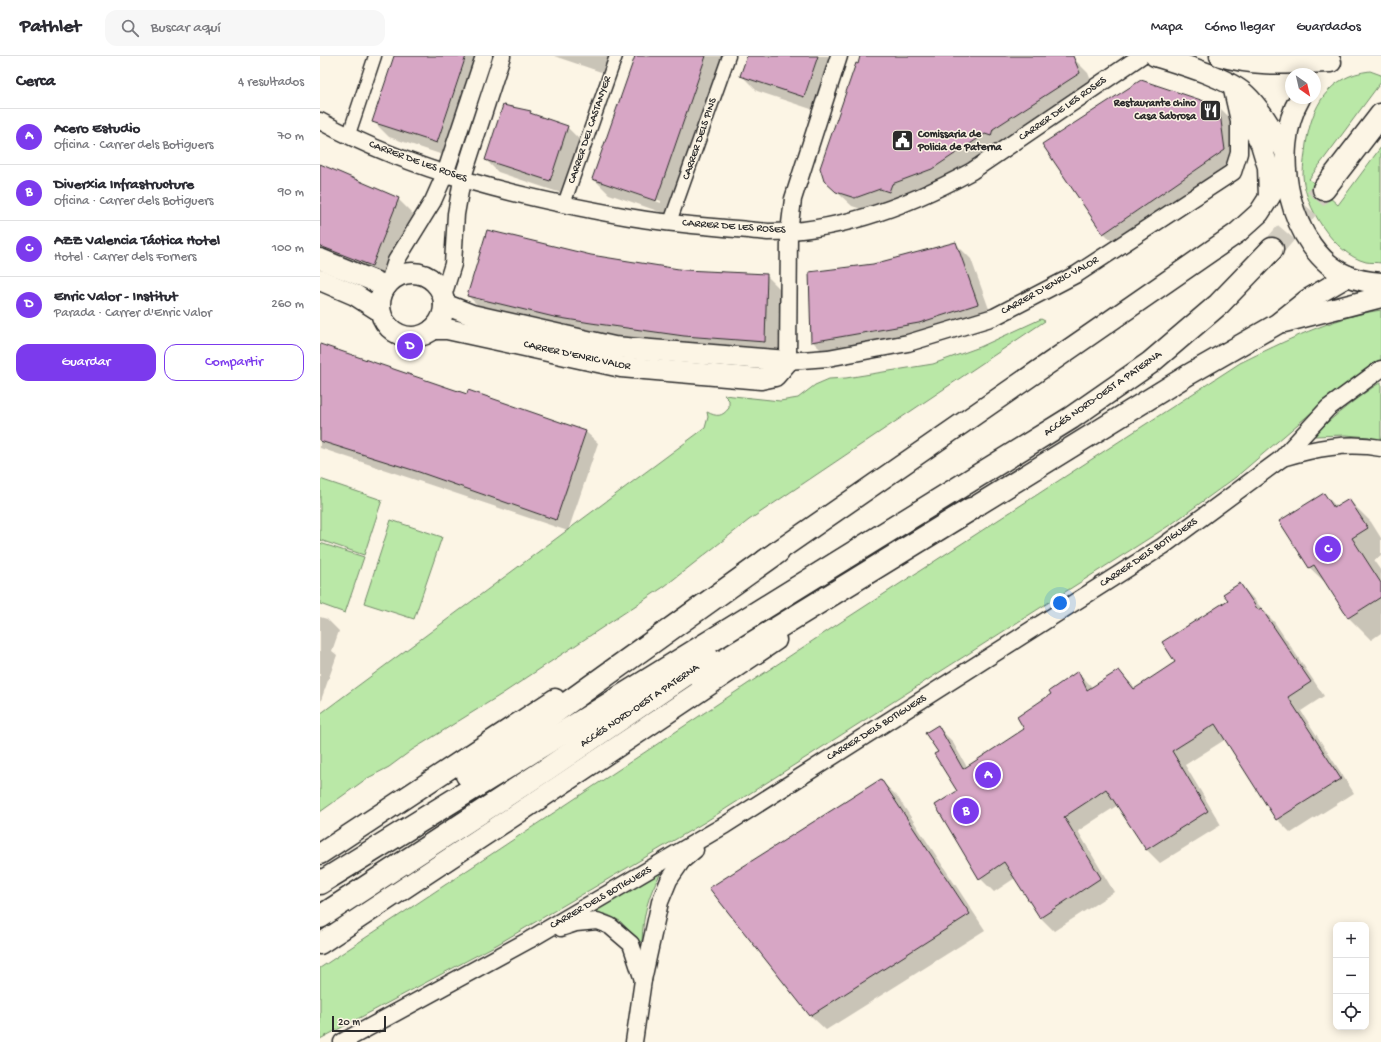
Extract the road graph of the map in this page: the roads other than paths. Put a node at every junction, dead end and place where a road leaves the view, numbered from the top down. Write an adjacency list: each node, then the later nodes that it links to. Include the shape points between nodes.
1 (375, 56): 16 (street)
2 (484, 56): 19 (street)
3 (502, 56): 20 (street)
4 (616, 56): 23 (street, CARRER DEL CASTANYER)
5 (729, 56): 24 (street, CARRER DELS PINS)
6 (839, 56): 25 (street, via 793,199)
7 (1141, 56): 25 (street, CARRER DE LES ROSES, via 972,171 948,184 878,213)
8 (1155, 56): 12 (street, via 1187,66)
9 (1220, 56): 10 (street, via 1262,64)
10 (1336, 59): 11 (street)
11 (1321, 71)
12 (1229, 86): 17 (street, via 1246,95 1262,114); 22 (street, via 1252,122 1261,144 1268,167); 37 (street, CARRER D'ENRIC VALOR, via 1239,121 1240,153 1233,172 1077,274 994,317 915,341 828,358)
13 (1298, 104): 17 (street, via 1290,122)
14 (1381, 115): 21 (main road)
15 (320, 121): 16 (street, CARRER DE LES ROSES)
16 (348, 136): 19 (street, CARRER DE LES ROSES)
17 (1285, 151): 18 (street)
18 (1285, 173): 22 (street); 28 (street, via 1290,195 1307,237 1319,254)
19 (445, 174): 20 (street, CARRER DE LES ROSES); 31 (street, via 433,201 396,261)
20 (462, 180): 23 (street, CARRER DE LES ROSES); 33 (street, via 456,214 453,264)
21 (1324, 189)
22 (1269, 198): 43 (street, via 1259,213 1237,233)
23 (564, 204): 24 (street, CARRER DE LES ROSES)
24 (670, 222): 25 (street, CARRER DE LES ROSES)
25 (790, 232): 37 (street)
26 (1272, 249): 41 (main road, ACCÉS NORD-OEST A PATERNA, via 1220,304 1150,363 1071,418)
27 (320, 259): 31 (street)
28 (1348, 276): 30 (street); 35 (street, via 1307,300)
29 (320, 280): 34 (street, via 355,295)
30 (1381, 283)
31 (388, 284): 33 (street, via 397,277 415,273 433,280); 34 (street, via 382,294)
32 (1381, 297): 35 (street)
33 (444, 300): 36 (street, via 443,313); 37 (street, CARRER D'ENRIC VALOR, via 472,315 614,347)
34 (380, 311): 36 (street, via 389,328 401,335 416,337)
35 (1277, 324): 42 (street, via 1188,374)
36 (433, 329): 37 (street, CARRER D'ENRIC VALOR, via 447,329 621,367 761,379 775,376)
37 (788, 361)
38 (1381, 369): 40 (street, CARRER DELS BOTIGUERS, via 1328,408)
39 (1381, 448): 40 (street, via 1358,444 1311,449)
40 (1280, 459): 45 (street, CARRER DELS BOTIGUERS, via 1163,546)
41 (957, 490): 44 (main road, ACCÉS NORD-OEST A PATERNA); 48 (main road, ACCÉS NORD-OEST A PATERNA)
42 (971, 509): 44 (main road); 51 (street)
43 (778, 552): 46 (street); 47 (main road, via 523,736)
44 (547, 769): 49 (main road, ACCÉS NORD-OEST A PATERNA)
45 (725, 825): 50 (street, CARRER DELS BOTIGUERS); 52 (street, via 682,861 669,880 660,902)
46 (320, 854)
47 (320, 876)
48 (320, 883)
49 (320, 917)
50 (529, 940): 52 (street, via 576,922 597,922 610,926 631,944); 53 (street, CARRER DELS BOTIGUERS)
51 (320, 944)
52 (643, 980): 54 (street)
53 (342, 1042)
54 (634, 1042)

